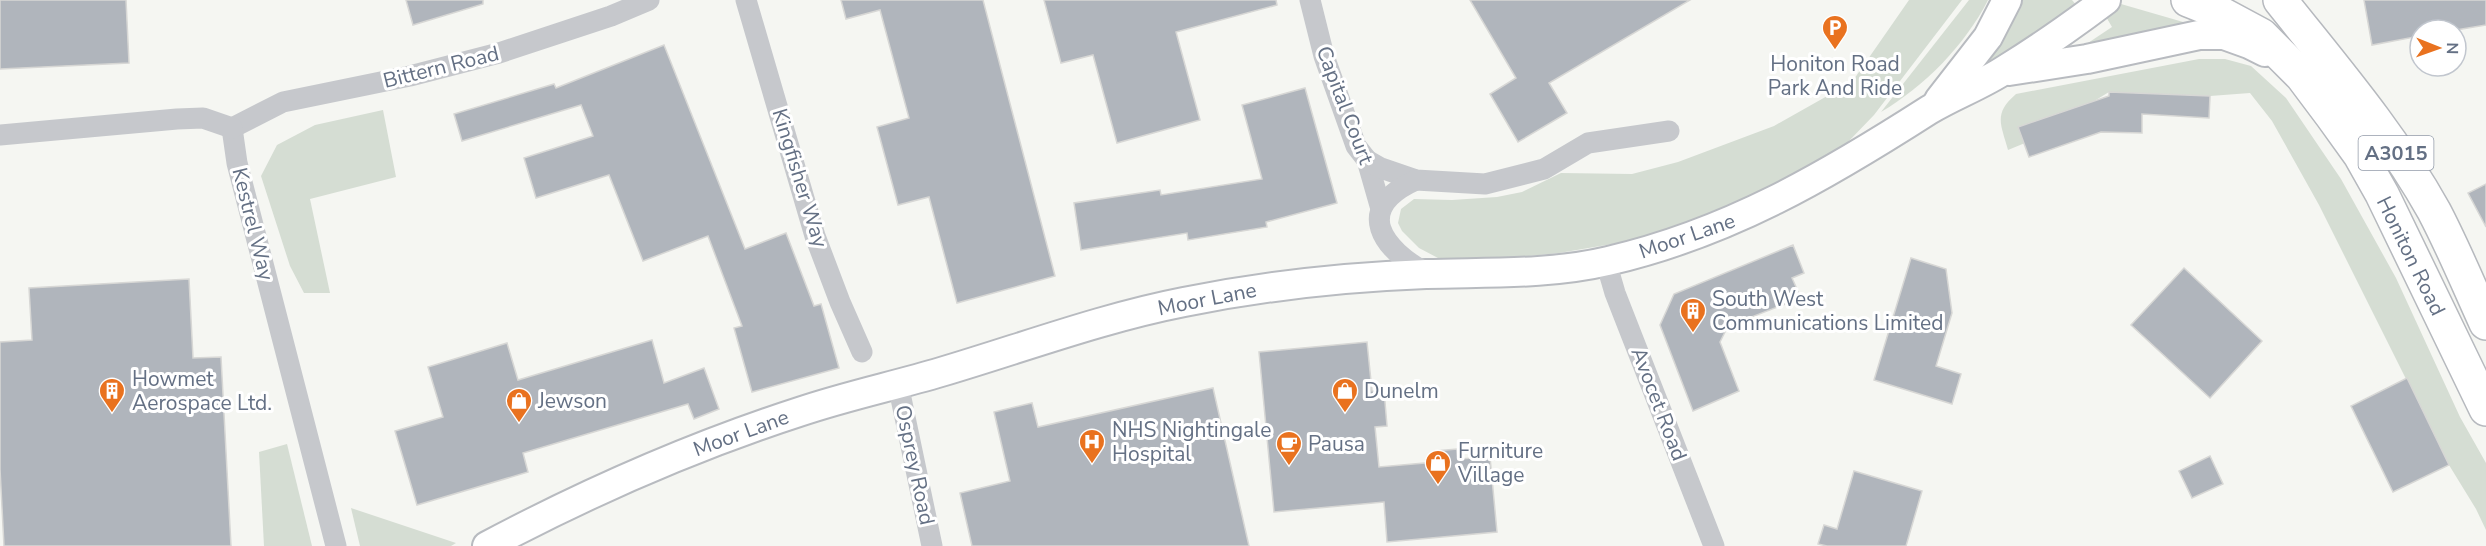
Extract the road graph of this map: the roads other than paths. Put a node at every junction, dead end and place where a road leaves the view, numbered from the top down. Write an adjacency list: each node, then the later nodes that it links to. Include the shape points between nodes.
1 (649, 0): 11 (street, Bittern Road, via 499,53 283,102)
2 (746, 0): 20 (street, Kingfisher Way, via 815,236)
3 (1310, 0): 14 (street, Capital Court, via 1324,56 1356,146)
4 (2007, 0): 10 (main road, Moor Lane, via 1988,37)
5 (2106, 0): 8 (main road, Moor Lane)
6 (2188, 0): 9 (main road, Honiton Road / A3015, via 2261,35)
7 (2280, 0): 19 (main road, Honiton Road / A3015, via 2365,104 2427,201)
8 (2003, 71): 9 (main road, via 2034,69 2199,35 2224,35 2249,44); 10 (main road, Moor Lane)
9 (2302, 76): 22 (main road, Honiton Road / A3015, via 2360,155)
10 (1932, 109): 17 (main road, Moor Lane, via 1776,202 1688,238)
11 (232, 128): 13 (street, via 204,118); 23 (street, Kestrel Way, via 239,173)
12 (1669, 131): 15 (street, via 1588,143 1544,169 1485,183)
13 (0, 135)
14 (1366, 160): 15 (street); 16 (street, Capital Court)
15 (1416, 180): 16 (street, via 1388,196)
16 (1381, 209): 18 (street, Capital Court, via 1380,226 1387,243 1408,263)
17 (1606, 262): 18 (main road, Moor Lane, via 1498,273); 26 (street, Avocet Road)
18 (1428, 274): 21 (main road, Moor Lane, via 1275,286 1179,302)
19 (2486, 323)
20 (862, 352)
21 (898, 384): 24 (main road, Moor Lane, via 831,401 727,437 628,477); 25 (street, Osprey Road)
22 (2486, 409)
23 (336, 546)
24 (487, 546)
25 (932, 546)
26 (1714, 546)

